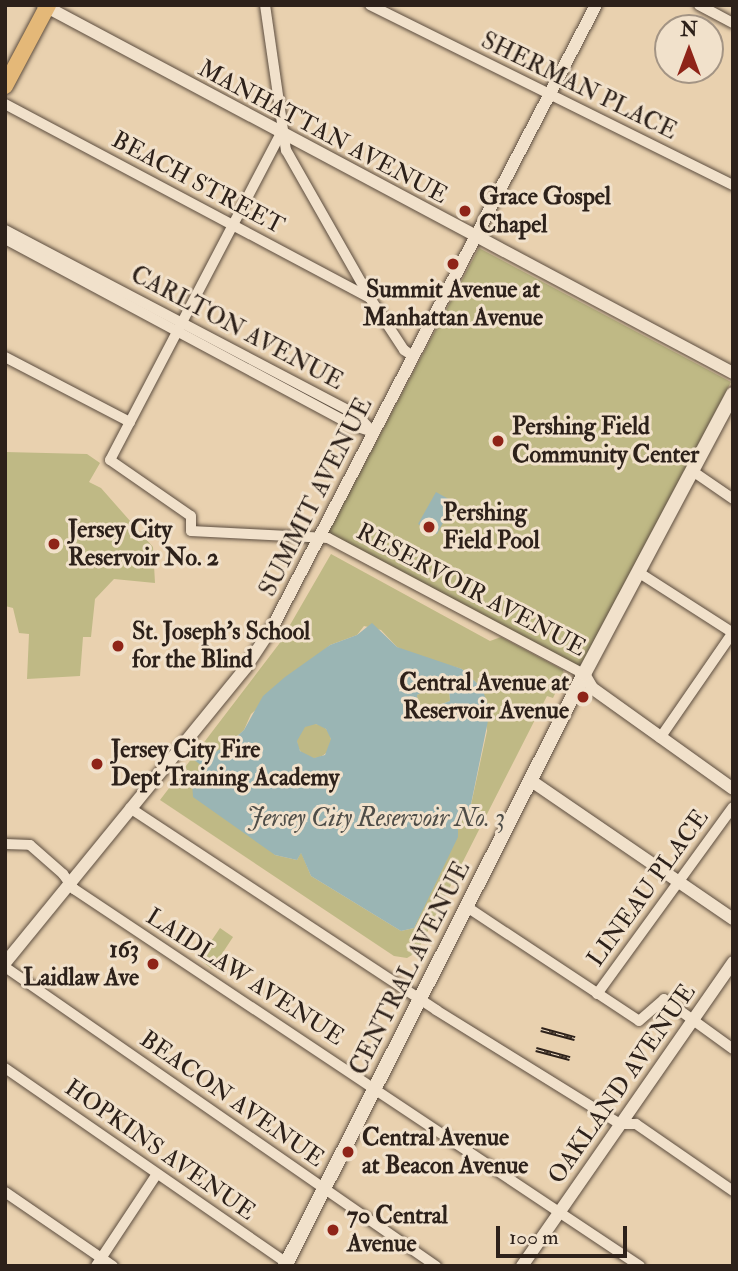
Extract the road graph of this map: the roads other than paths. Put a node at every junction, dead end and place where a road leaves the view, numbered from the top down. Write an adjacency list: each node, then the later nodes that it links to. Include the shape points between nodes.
1 (265, 5): 10 (street)
2 (370, 5): 8 (street, SHERMAN PLACE)
3 (596, 5): 8 (street, SUMMIT AVENUE)
4 (699, 5): 6 (street)
5 (46, 6): 7 (main road); 10 (street, MANHATTAN AVENUE)
6 (733, 23)
7 (5, 86)
8 (550, 94): 11 (street, SHERMAN PLACE); 14 (street, SUMMIT AVENUE)
9 (5, 104): 12 (street, BEACH STREET)
10 (281, 133): 12 (street); 14 (street, MANHATTAN AVENUE); 17 (street)
11 (733, 185)
12 (234, 226): 17 (street, BEACH STREET); 18 (street)
13 (5, 230): 16 (street, CARLTON AVENUE)
14 (475, 236): 19 (street, SUMMIT AVENUE); 21 (street, MANHATTAN AVENUE)
15 (5, 239): 16 (street, CARLTON AVENUE)
16 (21, 243): 18 (street, CARLTON AVENUE)
17 (370, 298): 19 (street)
18 (180, 327): 23 (street); 24 (street, CARLTON AVENUE)
19 (413, 356): 24 (street, SUMMIT AVENUE)
20 (5, 357): 23 (street)
21 (733, 373)
22 (732, 396): 25 (main road, CENTRAL AVENUE)
23 (130, 422): 27 (street, RESERVOIR AVENUE, via 110,460 191,516 191,531)
24 (373, 432): 27 (street, SUMMIT AVENUE)
25 (691, 470): 26 (street); 28 (main road, CENTRAL AVENUE)
26 (733, 499)
27 (317, 539): 30 (street, RESERVOIR AVENUE, via 328,538); 35 (street, SUMMIT AVENUE, via 259,649)
28 (638, 572): 29 (street); 30 (main road, CENTRAL AVENUE)
29 (733, 633): 31 (street)
30 (584, 674): 31 (street, RESERVOIR AVENUE, via 592,688); 32 (main road, CENTRAL AVENUE)
31 (660, 738): 33 (street, RESERVOIR AVENUE)
32 (530, 780): 38 (street); 39 (main road, CENTRAL AVENUE)
33 (733, 789)
34 (733, 807): 38 (street, LINEAU PLACE)
35 (130, 808): 37 (street, SUMMIT AVENUE); 44 (street)
36 (5, 844): 37 (street, LAIDLAW AVENUE, via 30,845)
37 (69, 882): 42 (street, SUMMIT AVENUE); 48 (street, LAIDLAW AVENUE)
38 (680, 882): 40 (street); 43 (street, LINEAU PLACE)
39 (467, 906): 43 (street); 44 (main road, CENTRAL AVENUE)
40 (733, 919)
41 (733, 962): 45 (street, OAKLAND AVENUE)
42 (5, 965): 51 (street, BEACON AVENUE)
43 (597, 994): 45 (street, via 639,1021 664,999)
44 (420, 999): 48 (main road, CENTRAL AVENUE); 49 (street)
45 (693, 1020): 46 (street); 49 (street, OAKLAND AVENUE)
46 (733, 1049)
47 (5, 1068): 50 (street, HOPKINS AVENUE)
48 (376, 1088): 51 (main road, CENTRAL AVENUE); 54 (street, LAIDLAW AVENUE)
49 (620, 1124): 52 (street, via 636,1124); 54 (street, OAKLAND AVENUE)
50 (157, 1174): 55 (street); 56 (street, HOPKINS AVENUE)
51 (326, 1189): 56 (main road, CENTRAL AVENUE); 58 (street, BEACON AVENUE)
52 (733, 1191)
53 (5, 1192): 55 (street)
54 (557, 1213): 59 (street, OAKLAND AVENUE); 60 (street, LAIDLAW AVENUE)
55 (99, 1262): 57 (street)
56 (287, 1265)
57 (113, 1266)
58 (436, 1266)
59 (522, 1266)
60 (640, 1266)

